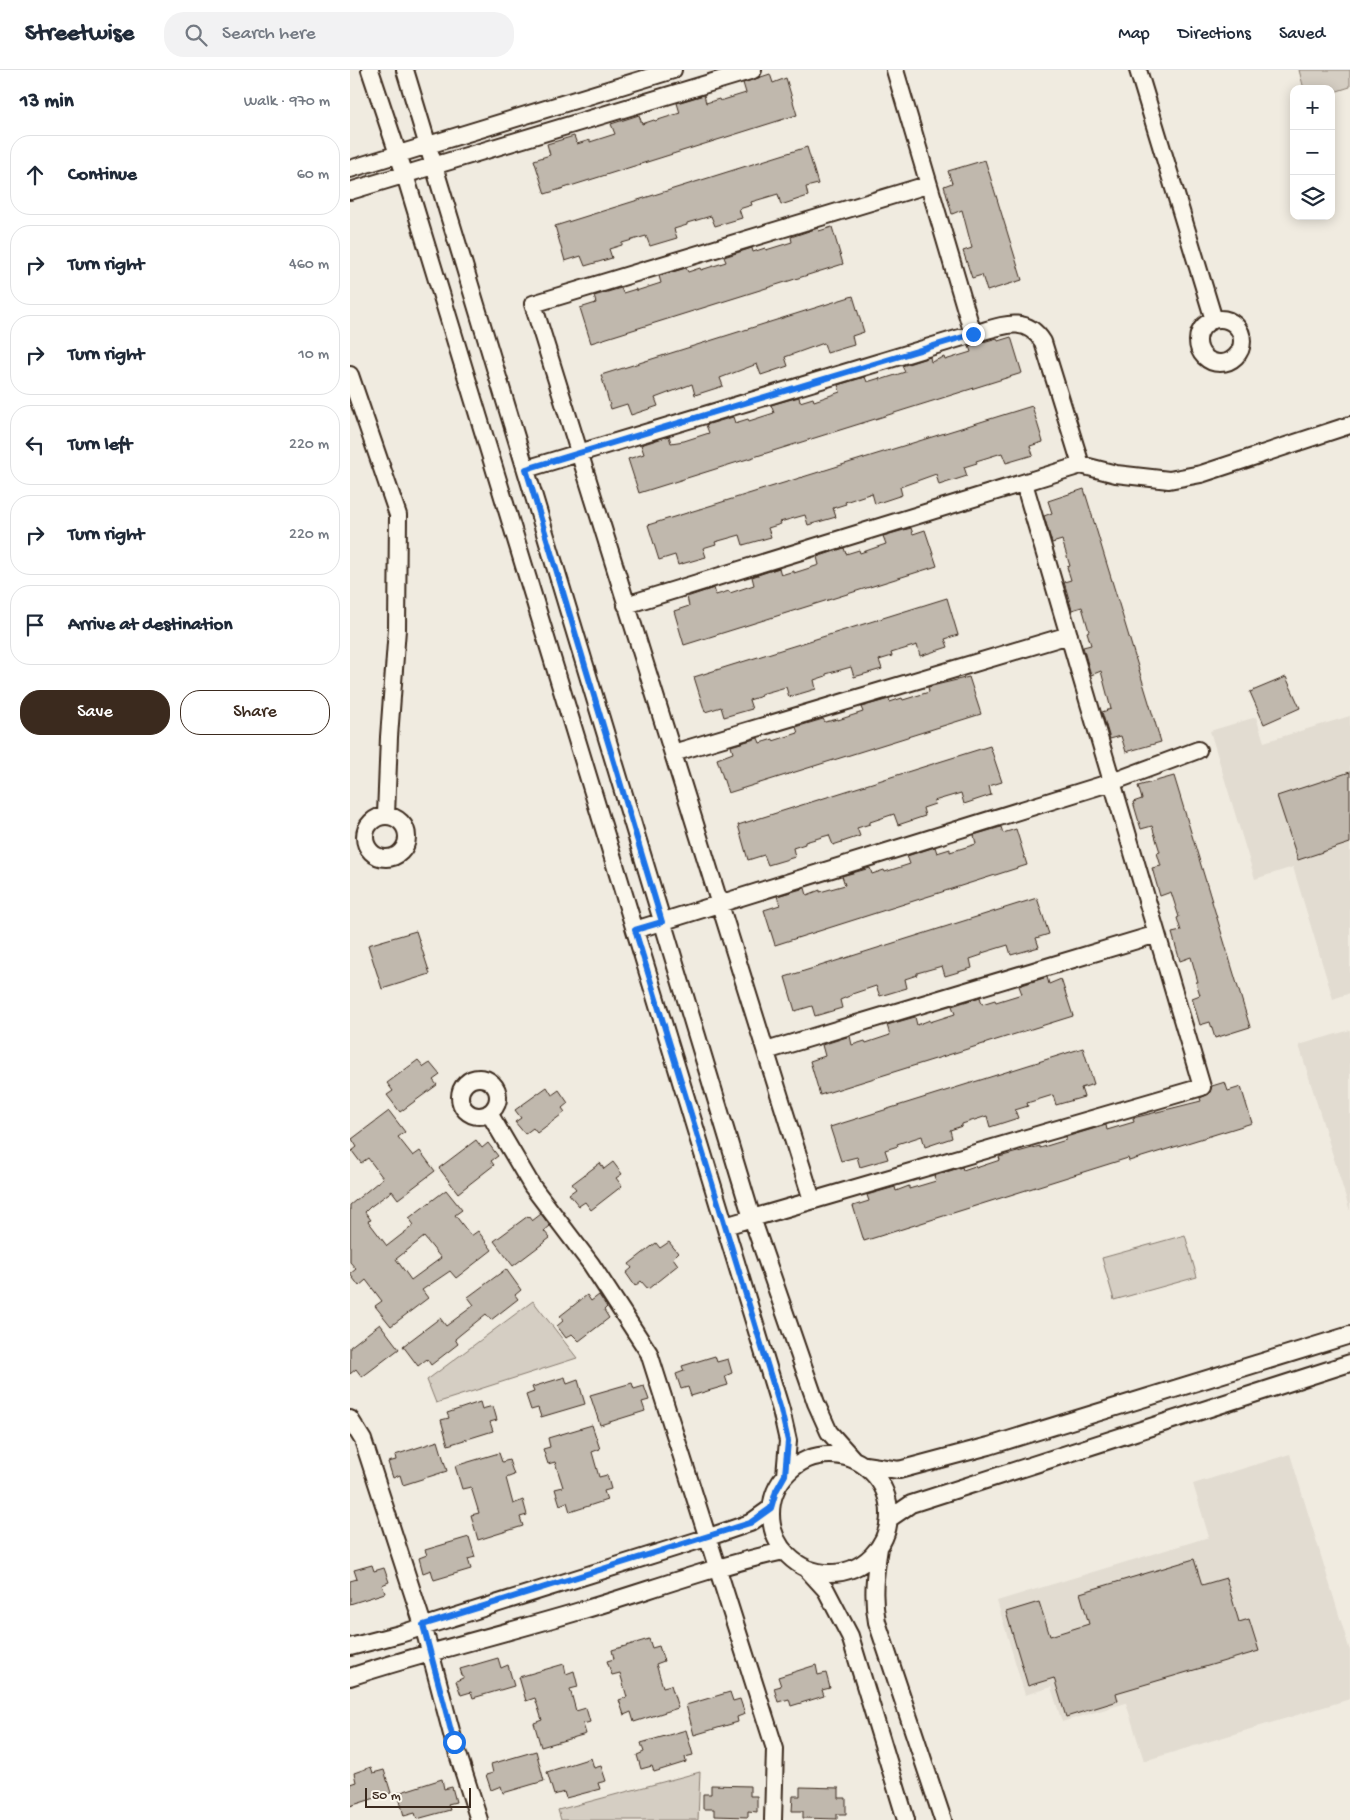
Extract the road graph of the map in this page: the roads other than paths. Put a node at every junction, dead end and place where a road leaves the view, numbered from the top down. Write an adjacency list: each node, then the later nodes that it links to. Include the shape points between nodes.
1 (370, 70): 8 (street)
2 (405, 70): 7 (street)
3 (674, 70): 7 (street)
4 (753, 70): 9 (street)
5 (895, 70): 12 (street)
6 (1138, 70): 14 (street)
7 (427, 144): 8 (street); 9 (street)
8 (398, 154): 10 (street); 11 (street)
9 (434, 165): 11 (street); 20 (street)
10 (350, 169)
11 (405, 175): 13 (street); 30 (street)
12 (927, 185): 15 (street); 18 (street, via 532,304)
13 (350, 191)
14 (1214, 320)
15 (973, 334): 18 (street); 19 (street, via 1019,323 1037,332 1043,342)
16 (350, 375): 27 (street, via 398,515 397,629)
17 (1350, 425): 19 (street, via 1201,474 1169,480 1116,474)
18 (579, 453): 20 (street); 22 (street)
19 (1081, 465): 21 (street)
20 (526, 469): 29 (street)
21 (1024, 483): 22 (street); 23 (street)
22 (626, 605): 25 (street)
23 (1069, 635): 25 (street); 26 (street)
24 (1198, 750): 26 (street)
25 (673, 753): 28 (street)
26 (1112, 782): 28 (street); 31 (street)
27 (386, 815)
28 (720, 904): 29 (street); 32 (street)
29 (662, 922): 30 (street); 35 (street)
30 (635, 930): 36 (street)
31 (1157, 934): 32 (street); 34 (street, via 1202,1087)
32 (766, 1051): 34 (street)
33 (489, 1113): 44 (street, via 532,1186 591,1264 649,1353)
34 (812, 1200): 35 (street)
35 (752, 1218): 36 (street); 40 (street, via 828,1432)
36 (725, 1226): 41 (street, via 781,1410 788,1441)
37 (1350, 1335): 40 (street, via 989,1446 899,1470)
38 (1350, 1363): 43 (street, via 911,1504)
39 (350, 1419): 49 (street, via 363,1440)
40 (859, 1462): 41 (street, via 835,1455 816,1456 799,1463); 43 (street, via 876,1476 884,1489)
41 (785, 1475): 42 (street)
42 (771, 1508): 44 (street, via 750,1523); 46 (street, via 776,1538)
43 (889, 1519): 45 (street, via 886,1534)
44 (709, 1537): 47 (street); 49 (street)
45 (878, 1548): 48 (street, via 864,1562 846,1571 825,1573); 56 (street, via 874,1575 877,1622)
46 (784, 1551): 47 (street); 48 (street)
47 (718, 1567): 51 (street, via 581,1611); 54 (street, via 775,1749)
48 (806, 1568): 55 (street, via 826,1590 850,1636)
49 (423, 1625): 50 (street); 51 (street)
50 (350, 1648)
51 (431, 1653): 52 (street); 53 (street)
52 (350, 1677)
53 (479, 1820)
54 (773, 1820)
55 (906, 1820)
56 (943, 1820)

